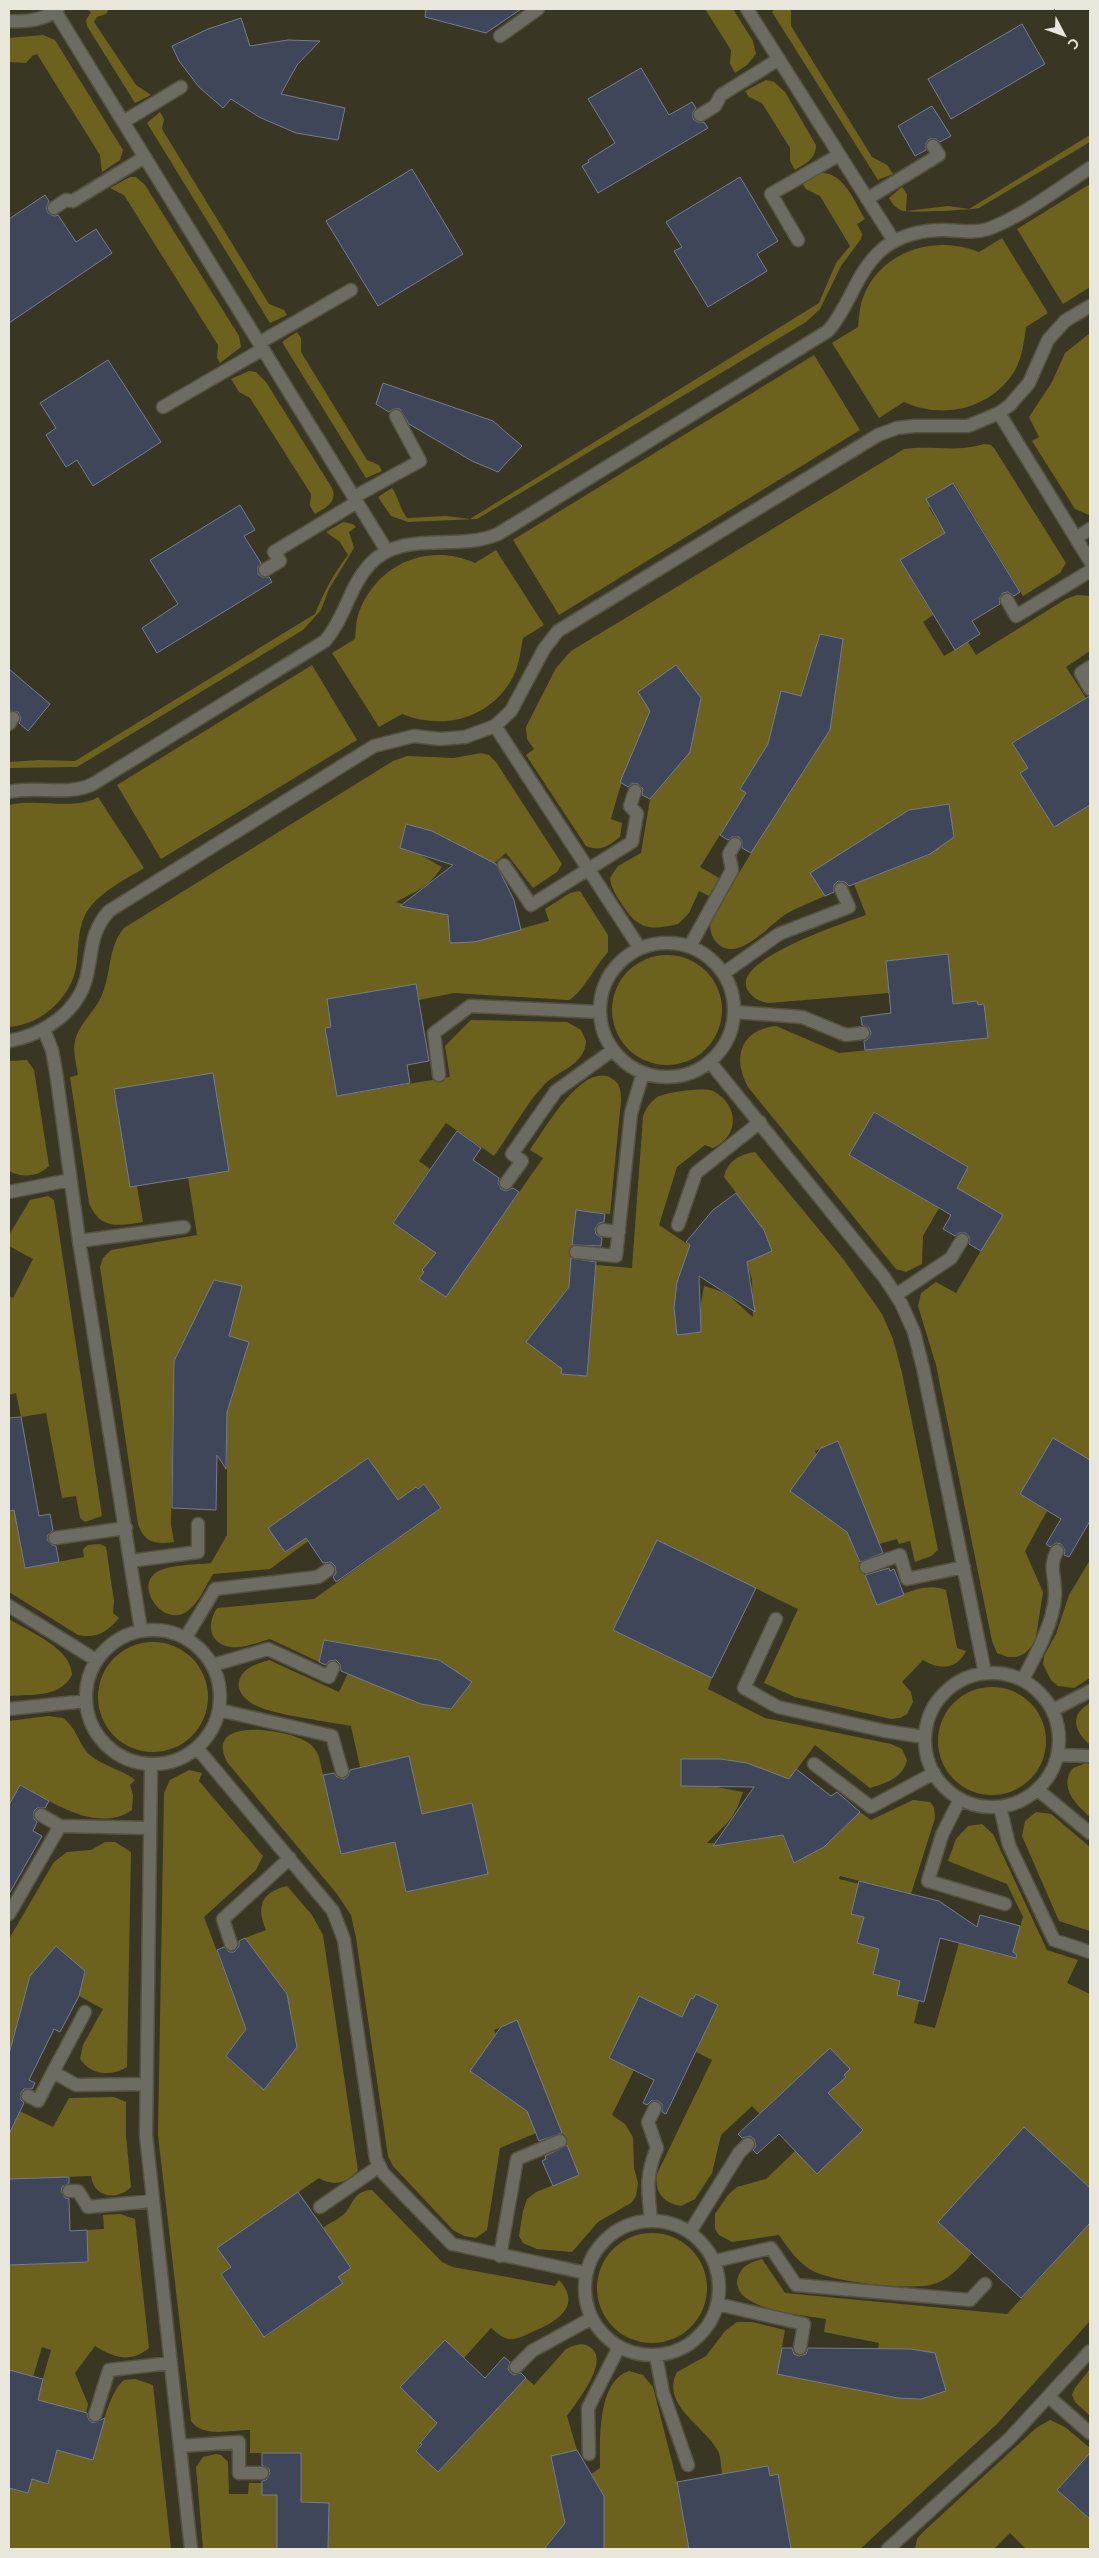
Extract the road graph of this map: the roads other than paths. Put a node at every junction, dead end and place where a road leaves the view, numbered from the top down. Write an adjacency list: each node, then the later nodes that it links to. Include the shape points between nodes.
1 (538, 9): 5 (street)
2 (56, 10): 4 (street, via 39,19); 9 (street)
3 (751, 10): 6 (street)
4 (9, 21)
5 (500, 36)
6 (779, 59): 8 (street, via 721,95 715,106); 11 (street)
7 (181, 87): 9 (street)
8 (700, 115)
9 (123, 122): 12 (street)
10 (933, 146): 14 (street, via 938,156)
11 (839, 155): 14 (street); 16 (street, via 772,194)
12 (145, 157): 15 (street, via 72,201 66,200); 20 (street)
13 (1090, 168): 17 (street, via 1003,222 986,229 917,232)
14 (867, 198): 17 (street)
15 (54, 208)
16 (798, 240)
17 (894, 241): 27 (street, via 875,256 859,276 843,311 828,332 498,534 483,540 413,544)
18 (351, 290): 20 (street)
19 (1090, 306): 22 (street, via 1065,321 1048,340 1028,383 1010,405)
20 (261, 346): 21 (street); 24 (street)
21 (163, 407)
22 (999, 412): 26 (street); 34 (street, via 968,426 914,426 878,435 558,631 544,649 511,711)
23 (396, 416): 24 (street, via 420,461)
24 (356, 500): 27 (street); 29 (street, via 274,552 280,561)
25 (1090, 529): 26 (street)
26 (1076, 538): 28 (street)
27 (387, 550): 36 (street, via 370,564 334,631 315,648 83,789)
28 (1090, 561)
29 (265, 570)
30 (1090, 571): 31 (street, via 1016,616)
31 (1007, 600)
32 (1090, 667): 33 (street, via 1080,673)
33 (1090, 689)
34 (495, 726): 39 (street); 46 (street, via 465,737 414,736 374,746 109,911 93,936 87,978 82,989 61,1017)
35 (635, 790): 39 (street, via 630,806 637,814 632,842)
36 (9, 792)
37 (735, 844): 41 (street, via 729,854 732,870)
38 (504, 864): 39 (street, via 531,905)
39 (587, 869): 42 (street)
40 (841, 889): 43 (street, via 849,907 779,934)
41 (690, 946): 42 (street, via 670,942); 43 (street, via 703,952)
42 (639, 947): 44 (street, via 621,960 610,974 602,990)
43 (724, 973): 45 (street, via 733,995)
44 (600, 1012): 49 (street, via 601,1025); 52 (street, via 470,1006 434,1033)
45 (735, 1012): 47 (street, via 802,1016 846,1035); 50 (street, via 725,1046)
46 (44, 1030): 48 (street, via 28,1038); 54 (street, via 52,1050)
47 (863, 1033)
48 (9, 1041)
49 (613, 1050): 51 (street); 55 (street, via 556,1090 512,1154 522,1161)
50 (710, 1062): 51 (street, via 682,1076 664,1078); 53 (street)
51 (642, 1073): 60 (street, via 631,1112)
52 (439, 1074)
53 (760, 1122): 57 (street, via 696,1173); 64 (street, via 862,1247)
54 (70, 1180): 56 (street); 62 (street)
55 (506, 1183)
56 (9, 1192)
57 (678, 1225)
58 (184, 1227): 62 (street)
59 (603, 1230): 60 (street)
60 (619, 1232): 63 (street, via 616,1256)
61 (962, 1240): 64 (street, via 951,1258)
62 (79, 1241): 66 (street)
63 (576, 1252)
64 (896, 1296): 71 (street, via 914,1332 921,1359)
65 (198, 1524): 69 (street, via 198,1552)
66 (126, 1528): 67 (street); 69 (street)
67 (55, 1538)
68 (1058, 1551): 81 (street, via 1052,1560 1055,1597 1041,1646)
69 (130, 1561): 75 (street)
70 (866, 1567): 71 (street, via 900,1554 903,1580)
71 (964, 1567): 80 (street)
72 (328, 1570): 76 (street, via 318,1577 216,1589)
73 (9, 1606): 77 (street)
74 (776, 1619): 87 (street, via 744,1688 778,1707)
75 (142, 1630): 76 (street, via 156,1629); 77 (street, via 122,1636)
76 (186, 1637): 78 (street, via 203,1650)
77 (96, 1660): 83 (street, via 88,1676)
78 (213, 1665): 79 (street, via 268,1648 329,1677); 85 (street, via 219,1681)
79 (333, 1668)
80 (985, 1673): 81 (street); 87 (street, via 963,1679 948,1689 936,1702)
81 (1023, 1679): 86 (street, via 1036,1688)
82 (1090, 1691): 86 (street)
83 (86, 1701): 84 (street); 91 (street, via 93,1728 104,1743 133,1762)
84 (9, 1709)
85 (219, 1710): 88 (street, via 211,1732); 93 (street, via 332,1736)
86 (1053, 1710): 89 (street, via 1059,1728)
87 (924, 1737): 94 (street)
88 (198, 1748): 91 (street, via 168,1763); 102 (street)
89 (1058, 1755): 90 (street); 95 (street, via 1048,1779)
90 (1090, 1756)
91 (151, 1764): 100 (street)
92 (814, 1764): 94 (street, via 871,1807)
93 (342, 1772)
94 (934, 1773): 96 (street, via 941,1785)
95 (1038, 1790): 97 (street, via 1019,1802); 101 (street)
96 (960, 1799): 97 (street, via 970,1805); 103 (street, via 942,1835 928,1881)
97 (1000, 1807): 106 (street, via 1009,1845 1054,1940)
98 (41, 1815): 99 (street)
99 (60, 1826): 100 (street); 104 (street)
100 (150, 1828): 109 (street)
101 (1090, 1833)
102 (290, 1858): 105 (street, via 223,1919); 114 (street, via 333,1911 342,1930)
103 (1005, 1904)
104 (9, 1914)
105 (231, 1944)
106 (1090, 1952)
107 (85, 2012): 108 (street)
108 (53, 2072): 109 (street, via 76,2085); 110 (street, via 38,2101)
109 (146, 2084): 116 (street, via 146,2135)
110 (28, 2096)
111 (655, 2108): 118 (street, via 648,2122 657,2148 649,2166 647,2183)
112 (560, 2141): 120 (street, via 517,2158)
113 (748, 2144): 119 (street, via 739,2153)
114 (378, 2167): 117 (street); 120 (street, via 445,2240 460,2248)
115 (69, 2191): 116 (street, via 78,2191 88,2207)
116 (152, 2201): 130 (street)
117 (320, 2207)
118 (650, 2220): 119 (street, via 664,2221); 122 (street, via 630,2224 610,2236 591,2259)
119 (690, 2232): 121 (street, via 708,2249)
120 (500, 2256): 122 (street)
121 (715, 2261): 123 (street, via 771,2248 796,2284 970,2300); 124 (street, via 720,2290)
122 (586, 2273): 125 (street, via 585,2293)
123 (985, 2284)
124 (717, 2304): 127 (street, via 804,2324); 129 (street, via 714,2317 695,2340 675,2352)
125 (592, 2318): 126 (street, via 608,2339); 131 (street, via 532,2351)
126 (619, 2347): 129 (street); 136 (street, via 588,2408)
127 (800, 2348)
128 (1090, 2351): 132 (street)
129 (656, 2356): 137 (street, via 663,2392)
130 (171, 2363): 133 (street, via 109,2370); 135 (street)
131 (516, 2367)
132 (1049, 2397): 134 (street); 139 (street, via 1010,2438)
133 (95, 2415)
134 (1090, 2433)
135 (180, 2446): 138 (street, via 239,2442 239,2473); 140 (street)
136 (589, 2454)
137 (688, 2465)
138 (262, 2473)
139 (891, 2548)
140 (191, 2549)

